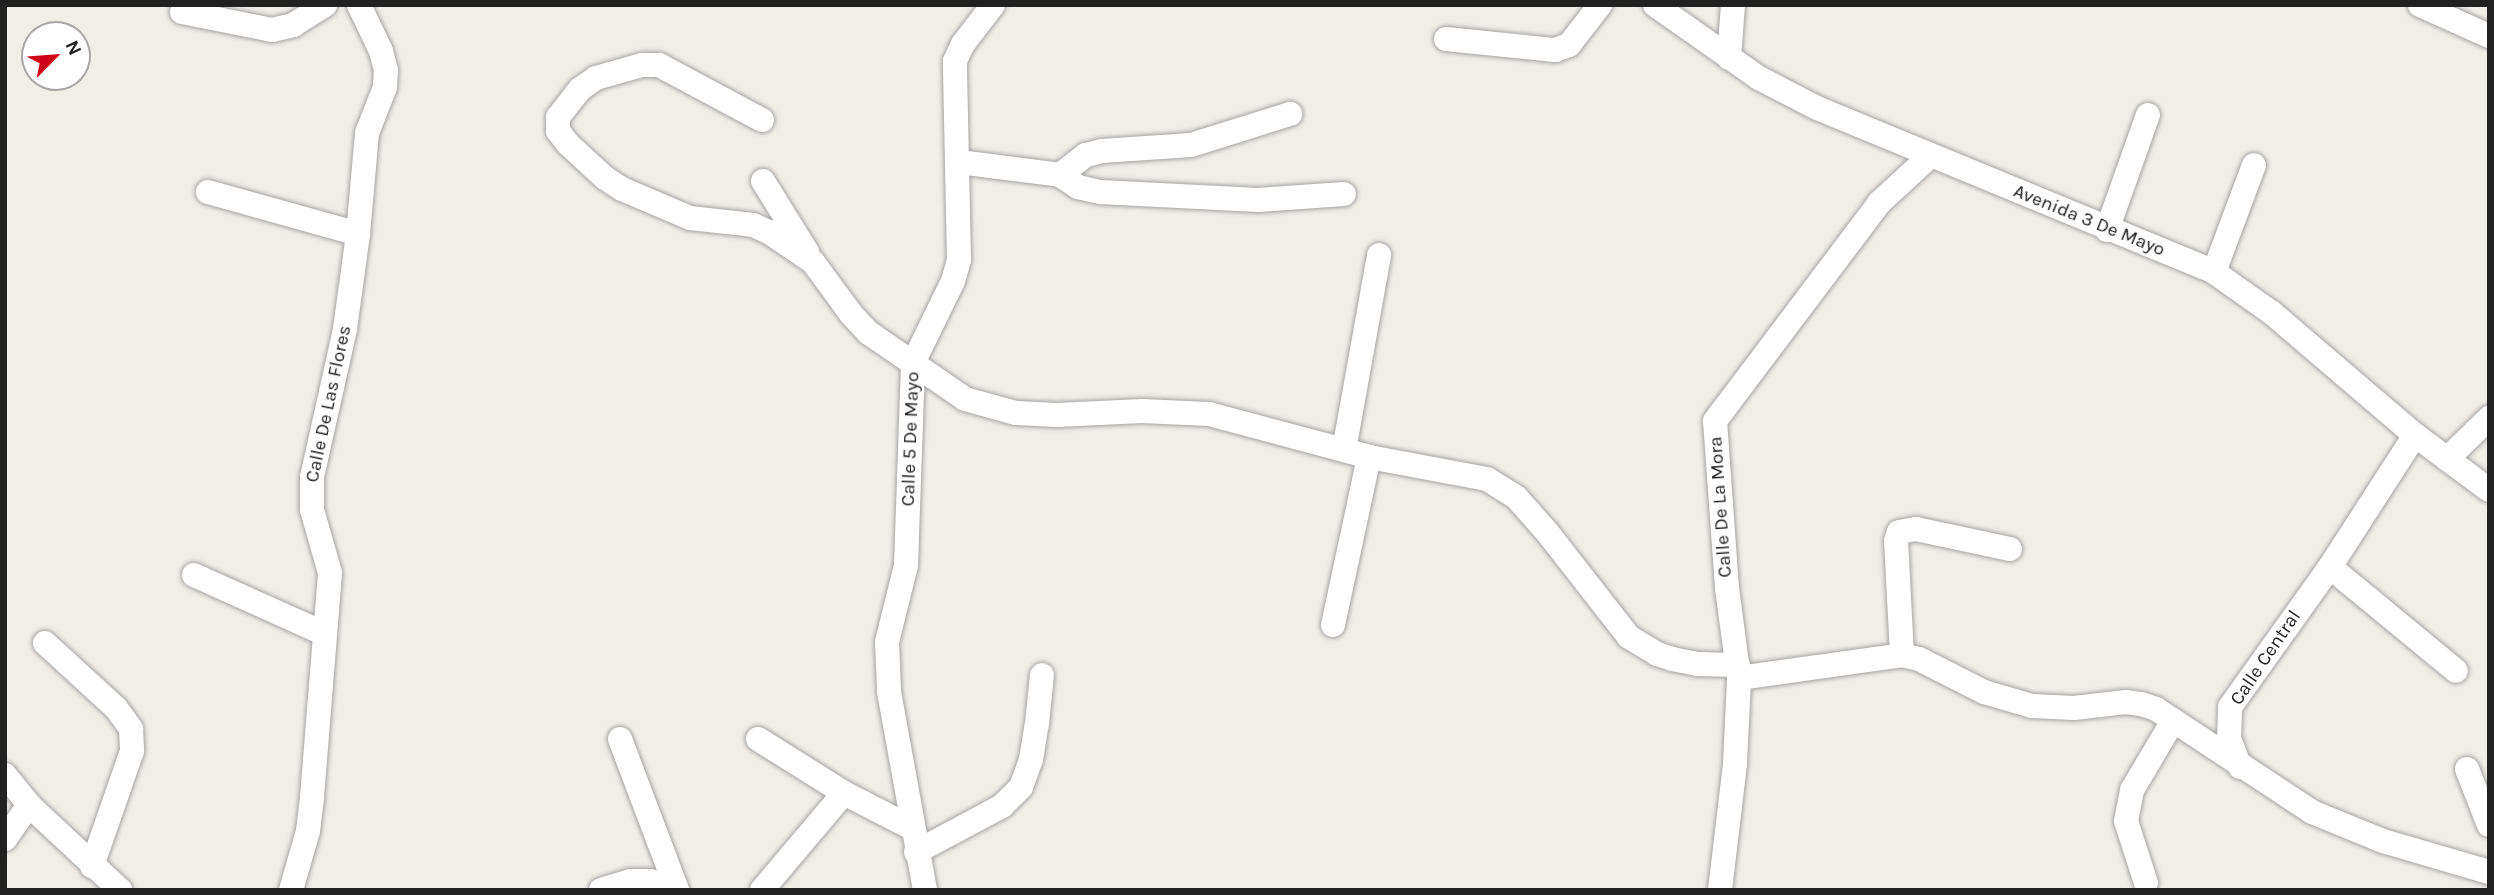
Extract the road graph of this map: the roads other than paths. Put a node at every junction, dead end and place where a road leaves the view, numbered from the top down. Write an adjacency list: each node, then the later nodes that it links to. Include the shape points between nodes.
1 (325, 5): 8 (street, via 293,25 272,30)
2 (359, 5): 23 (street, Calle De Las Flores, via 386,70 385,87 367,134)
3 (993, 5): 16 (street, Calle 5 De Mayo, via 955,61)
4 (1600, 5): 10 (street, via 1569,45 1555,50)
5 (1655, 5): 11 (street, Avenida 3 De Mayo)
6 (1733, 5): 11 (street)
7 (2420, 5): 9 (street)
8 (182, 12)
9 (2489, 36)
10 (1446, 39)
11 (1729, 58): 15 (street, Avenida 3 De Mayo, via 1805,102)
12 (1290, 114): 18 (street, via 1191,145 1102,150 1086,155)
13 (2148, 116): 22 (street)
14 (762, 121): 25 (street, via 674,71 642,65 597,78 580,89 558,117 558,131 622,189 690,218 753,225)
15 (1929, 157): 22 (street, Avenida 3 De Mayo); 41 (street, Calle De La Mora, via 1880,203 1716,421 1727,588)
16 (959, 162): 18 (street); 27 (street, Calle 5 De Mayo, via 959,260 954,281)
17 (2255, 165): 26 (street)
18 (1060, 175): 21 (street, via 1078,187 1100,192 1258,200)
19 (763, 181): 25 (street)
20 (208, 192): 23 (street)
21 (1344, 194)
22 (2107, 230): 26 (street, Avenida 3 De Mayo)
23 (358, 234): 38 (street, Calle De Las Flores, via 345,329 311,486 312,510 330,573)
24 (1379, 255): 30 (street)
25 (813, 262): 27 (street, via 869,333)
26 (2214, 272): 29 (street, Avenida 3 De Mayo, via 2282,321)
27 (913, 363): 30 (street, via 965,399 990,408 1057,415 1209,414); 54 (street, Calle 5 De Mayo, via 906,565 887,642 886,668)
28 (2489, 418): 32 (street)
29 (2414, 435): 32 (street, Avenida 3 De Mayo); 35 (street, Calle Central)
30 (1344, 450): 31 (street)
31 (1369, 457): 37 (street); 41 (street, via 1498,483 1547,532 1629,637 1672,659)
32 (2447, 459): 33 (street, Avenida 3 De Mayo)
33 (2489, 491)
34 (2010, 549): 40 (street, via 1916,529 1899,532)
35 (2330, 567): 42 (street); 47 (street, Calle Central, via 2230,708 2229,739)
36 (194, 575): 38 (street)
37 (1333, 625)
38 (323, 632): 59 (street, Calle De Las Flores, via 308,831)
39 (45, 643): 55 (street, via 116,708 131,729 132,751)
40 (1902, 655): 41 (street); 44 (street, via 2019,703 2074,708 2126,702 2141,704)
41 (1738, 671): 64 (street, Calle De La Mora, via 1735,764)
42 (2456, 671)
43 (1042, 675): 54 (street, via 1031,760 1021,787 1002,806)
44 (2173, 721): 47 (street); 57 (street, via 2132,790 2126,821)
45 (620, 738): 61 (street)
46 (758, 738): 50 (street)
47 (2240, 767): 56 (street, via 2312,812 2383,841)
48 (2467, 769): 52 (street)
49 (5, 775): 51 (street)
50 (844, 793): 54 (street); 62 (street)
51 (29, 805): 53 (street); 55 (street)
52 (2489, 825)
53 (5, 839)
54 (914, 840): 63 (street, Calle 5 De Mayo)
55 (92, 866): 58 (street)
56 (2489, 872)
57 (2146, 883)
58 (120, 890)
59 (291, 890)
60 (601, 890): 61 (street, via 630,881 650,881)
61 (677, 890)
62 (762, 890)
63 (925, 890)
64 (1720, 890)

